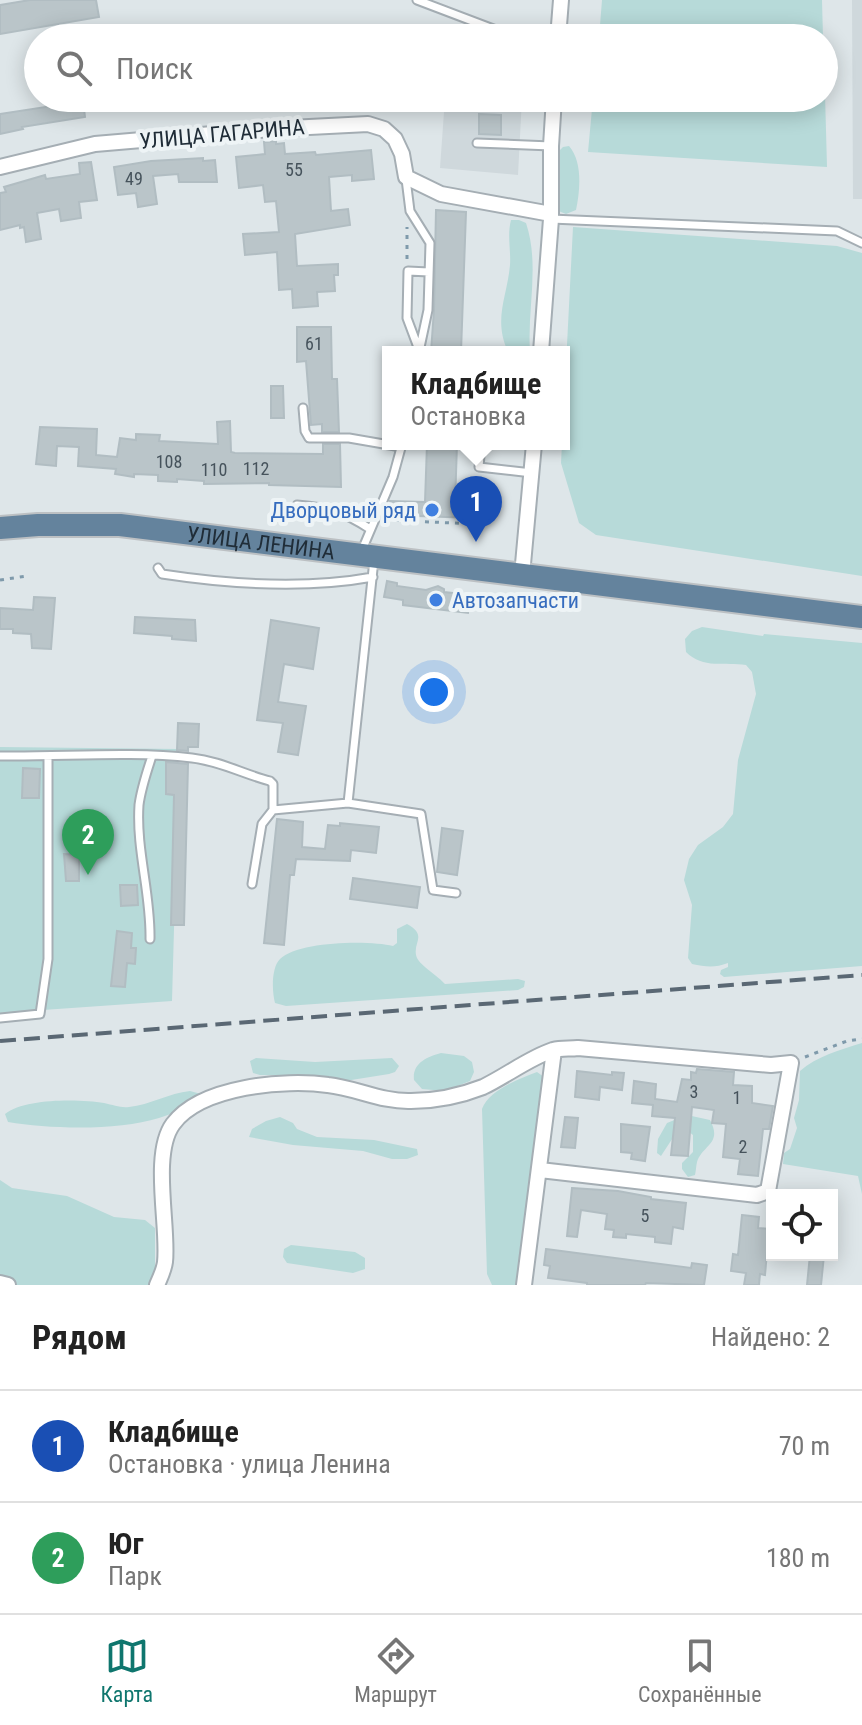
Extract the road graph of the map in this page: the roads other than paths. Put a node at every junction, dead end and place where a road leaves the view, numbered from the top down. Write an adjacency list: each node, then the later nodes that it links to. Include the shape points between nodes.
1 (417, 0): 3 (lane)
2 (561, 0): 4 (street)
3 (480, 24)
4 (558, 24)
5 (553, 112): 7 (street)
6 (477, 143): 7 (lane)
7 (551, 146): 10 (street)
8 (0, 167): 9 (street, УЛИЦА ГАГАРИНА, via 95,144 368,124 395,139)
9 (406, 177): 10 (street, via 441,194); 12 (lane, via 410,211 430,243)
10 (551, 216): 11 (lane, via 837,231); 15 (street)
11 (862, 243)
12 (429, 272): 13 (lane, via 408,271 407,318); 14 (lane)
13 (417, 346)
14 (420, 346)
15 (541, 346)
16 (303, 408): 17 (lane, via 309,438)
17 (382, 442)
18 (400, 450): 24 (lane)
19 (480, 450): 21 (lane, via 479,467)
20 (534, 450): 21 (street)
21 (532, 473): 27 (street)
22 (297, 505): 24 (lane, via 332,508)
23 (0, 528): 25 (main road, УЛИЦА ЛЕНИНА, via 120,525)
24 (370, 529): 25 (lane)
25 (369, 564): 26 (lane, via 334,584 210,581 162,574); 27 (main road, УЛИЦА ЛЕНИНА); 32 (lane)
26 (158, 568)
27 (522, 575): 28 (main road, УЛИЦА ЛЕНИНА)
28 (862, 617)
29 (0, 756): 30 (lane)
30 (48, 756): 31 (lane); 37 (lane, via 48,959 40,1014)
31 (152, 756): 33 (lane, via 220,763 270,781); 36 (lane, via 139,803)
32 (348, 803): 33 (lane); 35 (lane, via 421,814 433,890)
33 (273, 810): 34 (lane, via 262,824)
34 (252, 884)
35 (456, 893)
36 (150, 939)
37 (0, 1018)
38 (554, 1050): 39 (street); 39 (street, via 791,1063 768,1191 757,1195); 42 (street, via 446,1099 408,1101 329,1085 286,1084 244,1087 196,1106 174,1122 165,1138 165,1263)
39 (540, 1170): 43 (street)
40 (0, 1283): 41 (street)
41 (8, 1285)
42 (157, 1285)
43 (524, 1285)

